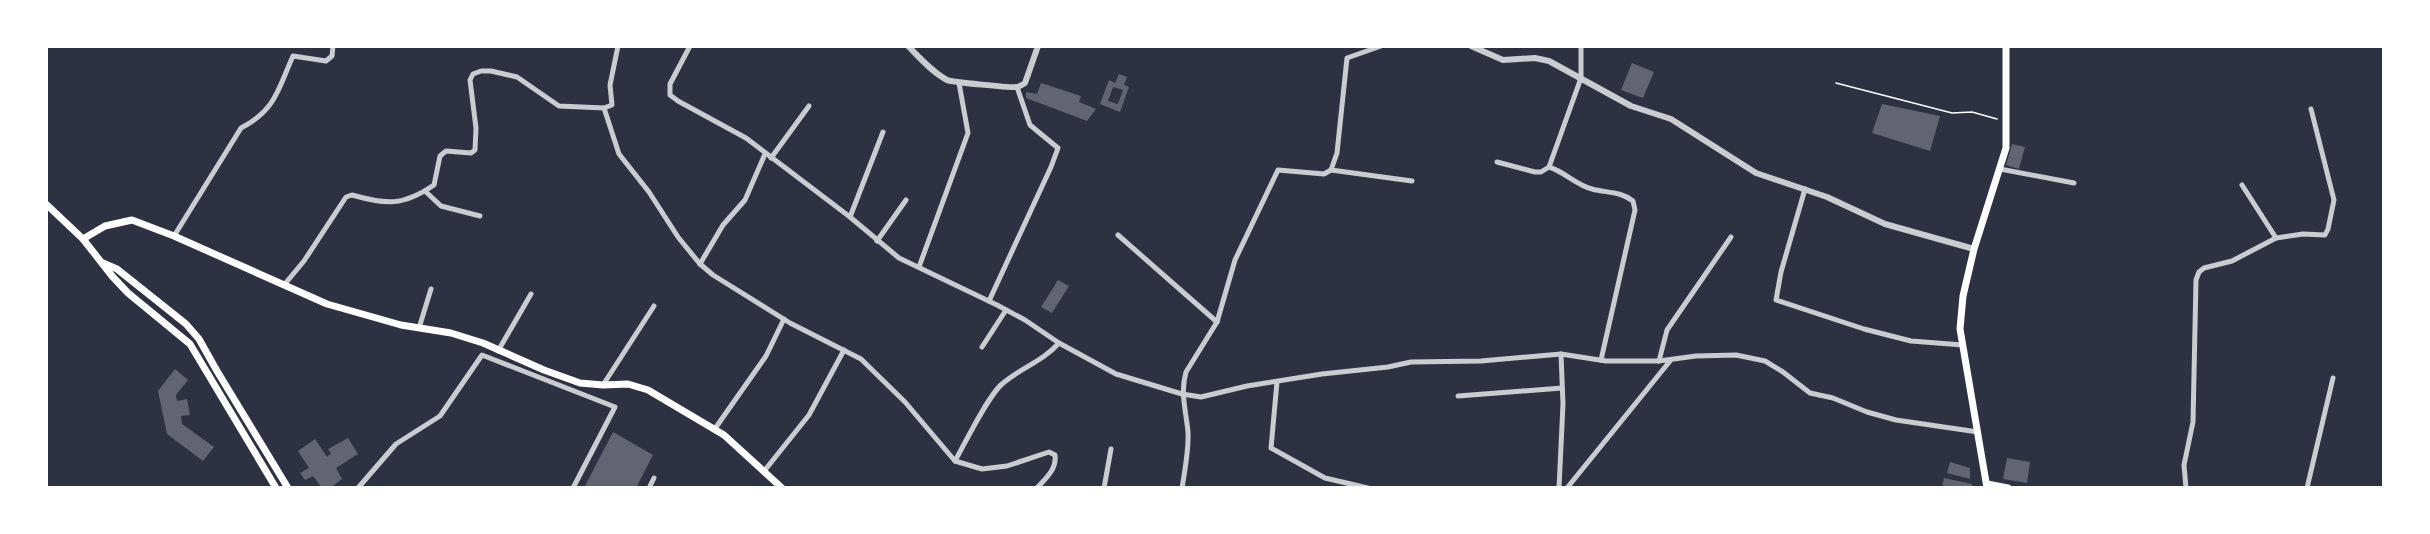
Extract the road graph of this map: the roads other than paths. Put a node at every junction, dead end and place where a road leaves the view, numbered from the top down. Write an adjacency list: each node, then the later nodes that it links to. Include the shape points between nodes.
1 (333, 46): 33 (street, via 332,56 326,61 293,56 271,107 241,128)
2 (618, 46): 14 (street, via 610,85 612,105)
3 (690, 46): 17 (street, via 670,84 670,95 746,138)
4 (908, 46): 11 (street, via 938,74)
5 (1038, 46): 12 (street, via 1025,83)
6 (1381, 46): 22 (street, via 1347,58 1337,153)
7 (1471, 46): 10 (street, via 1503,60 1549,61)
8 (1581, 46): 10 (street)
9 (2006, 46): 21 (main road, via 2006,148)
10 (1581, 78): 20 (street); 26 (street, via 1631,106 1671,119 1756,173)
11 (959, 83): 12 (street); 41 (street, via 968,133)
12 (1017, 87): 45 (street, via 1030,125 1058,148)
13 (809, 106): 18 (street)
14 (604, 108): 27 (street, via 559,106 517,77 491,71 473,74 470,80 475,150 446,151 440,156 434,185); 40 (street, via 619,154)
15 (2311, 109): 35 (street, via 2334,200 2328,229 2325,235)
16 (883, 132): 31 (street)
17 (765, 154): 18 (street); 40 (street, via 745,200 723,225)
18 (771, 158): 31 (street)
19 (1497, 162): 20 (street, via 1535,172)
20 (1549, 167): 57 (street, via 1591,189 1611,191 1633,201 1635,210)
21 (2000, 169): 24 (street); 38 (main road)
22 (1331, 170): 23 (street); 49 (street, via 1324,174 1278,170 1235,260)
23 (1412, 181)
24 (2074, 183)
25 (2242, 185): 35 (street)
26 (1804, 189): 38 (street, via 1885,224); 52 (street, via 1776,300 1864,329 1911,340)
27 (425, 191): 30 (street, via 441,206); 42 (street, via 394,203 346,197)
28 (906, 200): 37 (street)
29 (46, 204): 36 (main road)
30 (480, 216)
31 (850, 217): 37 (street)
32 (1118, 235): 49 (street)
33 (174, 236): 36 (main road, via 132,220 105,226); 42 (main road)
34 (1731, 237): 58 (street, via 1668,330)
35 (2276, 238): 86 (street, via 2232,261 2204,268 2196,280 2193,422 2184,465)
36 (83, 239): 39 (main road)
37 (877, 241): 41 (street)
38 (1974, 249): 52 (main road, via 1963,296)
39 (104, 263): 73 (main road, via 128,293 190,344); 74 (main road, via 186,324 199,339)
40 (700, 264): 48 (street)
41 (919, 267): 45 (street)
42 (284, 285): 50 (main road, via 327,304)
43 (431, 289): 50 (street)
44 (531, 294): 55 (street)
45 (988, 301): 47 (street)
46 (654, 306): 62 (street)
47 (1006, 310): 51 (street); 53 (street)
48 (784, 319): 54 (street); 66 (street, via 766,356)
49 (1217, 322): 64 (street, via 1186,372)
50 (419, 328): 55 (main road, via 451,333)
51 (1059, 343): 64 (street, via 1116,374); 69 (street, via 1048,355 999,387)
52 (1963, 345): 67 (main road)
53 (982, 347)
54 (844, 350): 69 (street, via 861,358 905,402); 70 (street, via 809,416)
55 (498, 351): 62 (main road, via 580,382)
56 (1562, 354): 57 (street); 61 (street, via 1411,362); 63 (street)
57 (1601, 360): 58 (street)
58 (1659, 361): 59 (street)
59 (1670, 361): 67 (street, via 1736,355 1765,361 1810,393 1867,412); 84 (street)
60 (2333, 378): 87 (street)
61 (1277, 382): 64 (street, via 1201,397); 82 (street, via 1271,448 1325,478)
62 (603, 385): 66 (main road, via 628,384 648,390)
63 (1562, 388): 65 (street); 83 (street)
64 (1182, 394): 81 (street, via 1188,434)
65 (1458, 396)
66 (714, 430): 70 (main road)
67 (1978, 432): 72 (main road)
68 (1111, 449): 80 (street)
69 (955, 461): 79 (street, via 982,469 1007,466 1049,452 1056,460 1050,475)
70 (765, 470): 78 (main road)
71 (654, 478): 77 (street)
72 (1987, 486): 85 (main road)
73 (276, 488)
74 (288, 488)
75 (358, 488): 76 (street, via 396,444 440,416 482,355 615,407)
76 (573, 488)
77 (649, 488)
78 (782, 488)
79 (1037, 488)
80 (1104, 488)
81 (1182, 488)
82 (1368, 488)
83 (1559, 488)
84 (1567, 488)
85 (2008, 488)
86 (2186, 488)
87 (2307, 488)

